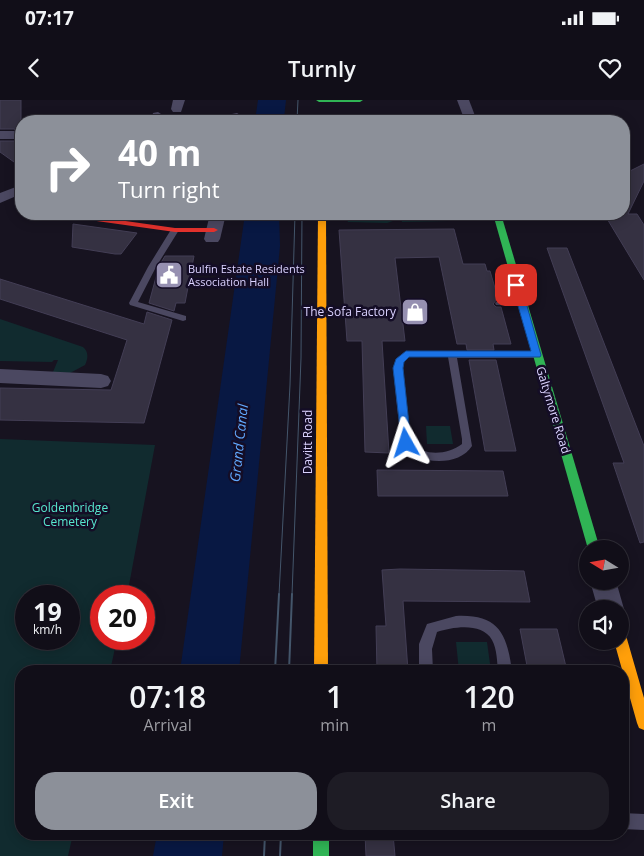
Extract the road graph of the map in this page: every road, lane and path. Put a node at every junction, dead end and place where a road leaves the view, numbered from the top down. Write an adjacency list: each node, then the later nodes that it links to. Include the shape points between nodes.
1 (319, 100): 2 (street); 4 (street)
2 (360, 100)
3 (463, 100): 5 (street)
4 (320, 114)
5 (469, 115)
6 (15, 192): 7 (street)
7 (0, 198)
8 (104, 220): 12 (street)
9 (217, 220): 13 (street)
10 (322, 220): 23 (street, Davitt Road)
11 (499, 220): 14 (street, Galtymore Road)
12 (175, 230): 13 (street); 16 (lane, via 133,303)
13 (213, 235)
14 (521, 302): 15 (lane); 18 (street, Galtymore Road)
15 (500, 303)
16 (183, 318)
17 (452, 354): 17 (lane, via 406,354 399,361 406,443 419,455 452,455 467,446); 18 (lane)
18 (536, 355): 21 (street, Galtymore Road)
19 (0, 376): 20 (street)
20 (101, 381)
21 (591, 540)
22 (623, 650): 26 (street)
23 (321, 665)
24 (425, 665): 25 (lane, via 426,636 432,628 458,622 480,624 496,634)
25 (504, 665)
26 (627, 665)
27 (629, 671): 28 (street)
28 (644, 723)
29 (629, 821): 30 (lane)
30 (644, 822)
31 (321, 840): 32 (street)
32 (321, 856)

